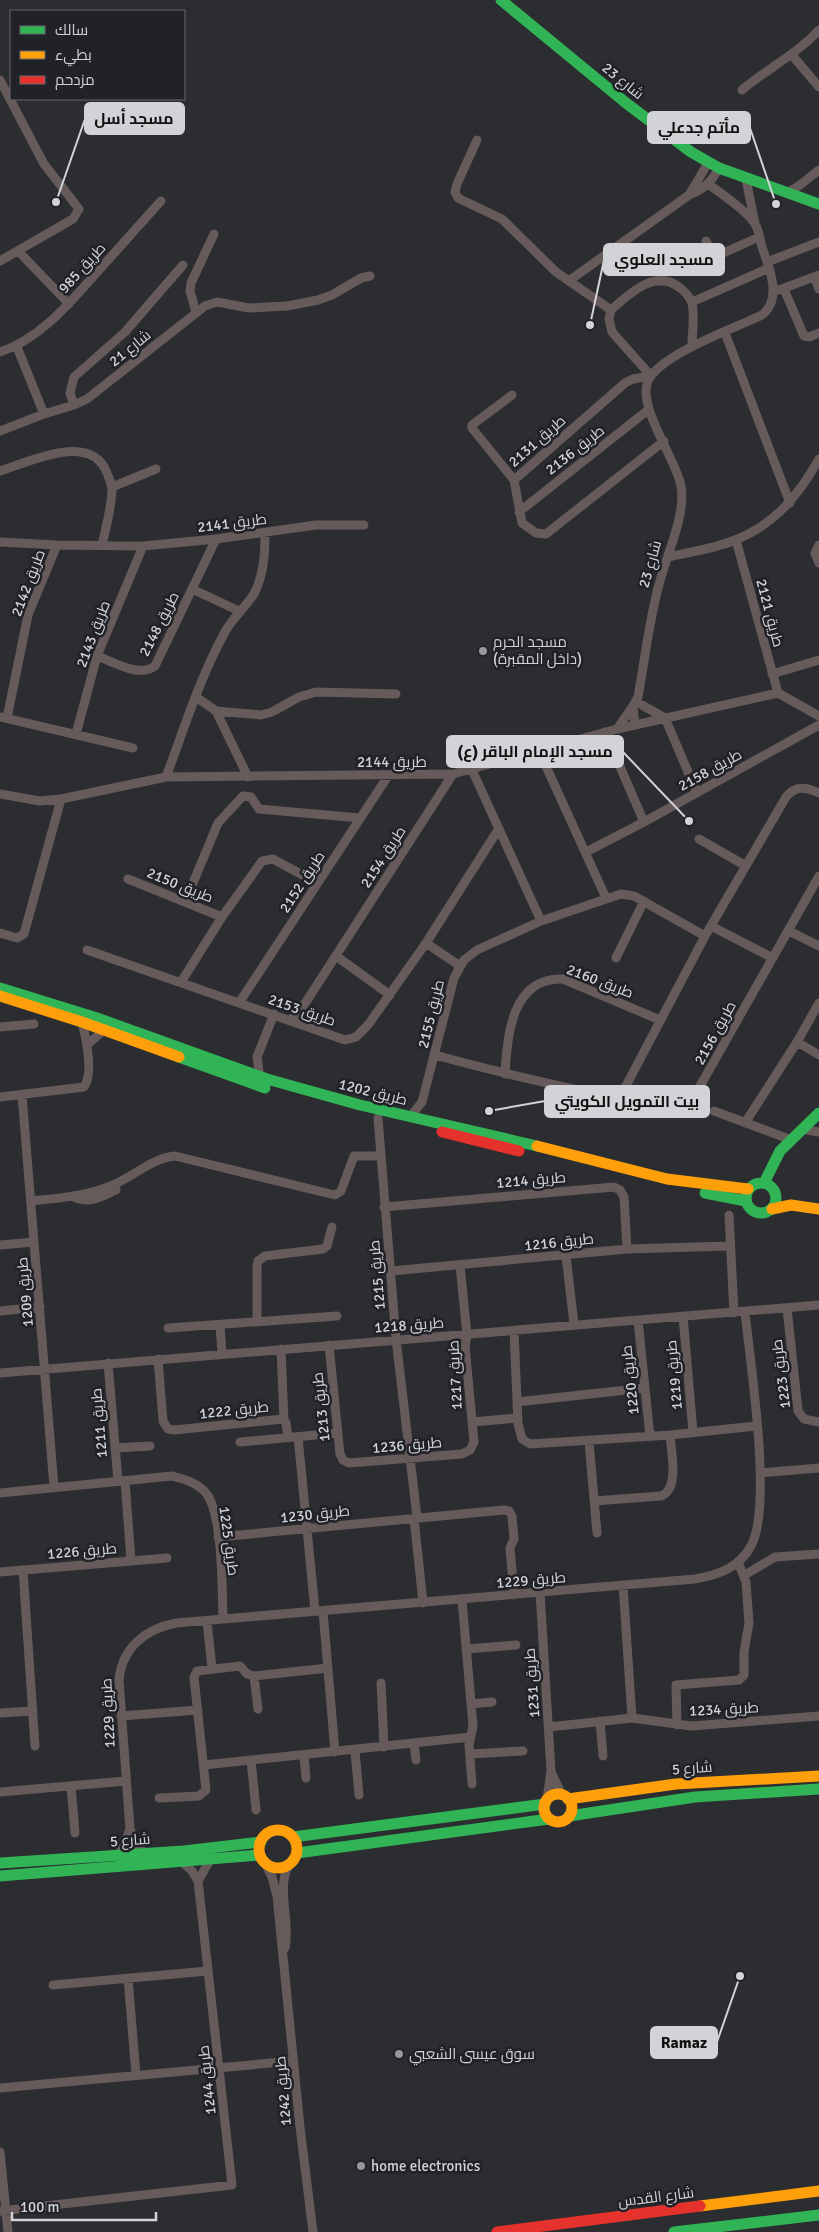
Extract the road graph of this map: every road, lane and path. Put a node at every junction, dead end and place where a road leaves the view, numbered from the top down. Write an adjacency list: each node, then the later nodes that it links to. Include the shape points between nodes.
1 (501, 0): 10 (street, شارع 23, via 626,103)
2 (819, 30): 3 (street)
3 (792, 55): 5 (street); 6 (street)
4 (0, 80): 7 (street)
5 (819, 87)
6 (742, 90)
7 (10, 99)
8 (10, 100): 25 (street, via 44,164 79,209 74,219)
9 (477, 140): 31 (street, via 457,184 455,192 458,198 502,219 540,259)
10 (708, 163): 11 (street, شارع 23); 16 (street)
11 (719, 168): 13 (street, شارع 23); 14 (street)
12 (816, 173): 15 (street); 17 (street)
13 (746, 179): 15 (street, شارع 23); 20 (street)
14 (708, 184): 16 (street); 20 (street)
15 (787, 193): 17 (street, شارع 23)
16 (689, 195): 31 (street)
17 (806, 199): 19 (street, شارع 23)
18 (161, 201): 36 (street, طريق 985)
19 (819, 204)
20 (755, 224): 22 (street)
21 (214, 234): 38 (street, via 191,283)
22 (759, 237): 23 (street, via 721,254 711,251); 28 (street)
23 (706, 241)
24 (819, 242): 28 (street)
25 (18, 251): 26 (street); 36 (street)
26 (0, 261)
27 (183, 265): 46 (street, via 125,332 74,376 70,393)
28 (768, 265): 34 (street); 35 (street)
29 (370, 276): 38 (street, شارع 21, via 318,300 249,308 217,302)
30 (816, 276): 32 (street); 33 (street)
31 (570, 280): 37 (street)
32 (784, 289): 34 (street); 40 (street, via 805,337)
33 (819, 289)
34 (774, 291): 39 (street, via 768,311)
35 (692, 302): 37 (street, via 673,282 661,279 630,293); 41 (street)
36 (69, 304): 42 (street, طريق 985)
37 (611, 310): 44 (street, via 612,332)
38 (196, 312): 46 (street, شارع 21, via 95,394)
39 (725, 333): 41 (street); 56 (street)
40 (819, 333)
41 (692, 346): 44 (street)
42 (17, 347): 43 (street, طريق 985); 48 (street)
43 (0, 352)
44 (650, 376): 47 (street, شارع 23); 54 (street, طريق 2131, via 625,383)
45 (512, 395): 54 (street, طريق 2131, via 472,428)
46 (74, 405): 48 (street, شارع 21)
47 (648, 410): 50 (street, شارع 23); 57 (street, طريق 2136)
48 (44, 414): 49 (street, شارع 21)
49 (0, 431)
50 (664, 441): 57 (street, via 546,534 528,529); 67 (street, شارع 23, via 682,493 680,515)
51 (819, 459): 56 (street)
52 (156, 469): 55 (street)
53 (0, 471): 55 (street, via 50,454 78,451 91,455 104,465)
54 (514, 480): 57 (street)
55 (112, 486): 64 (street)
56 (790, 503): 61 (street, via 771,520)
57 (519, 512)
58 (364, 525): 59 (street, طريق 2141, via 316,525)
59 (265, 532): 60 (street, طريق 2141); 70 (street, via 265,560 254,594)
60 (216, 539): 66 (street, طريق 2141); 69 (street, طريق 2148)
61 (736, 540): 67 (street); 73 (street, طريق 2121)
62 (0, 542): 63 (street, طريق 2141)
63 (57, 545): 64 (street, طريق 2141); 80 (street, طريق 2142, via 28,615)
64 (102, 545): 66 (street, طريق 2141)
65 (819, 545): 68 (street, via 815,553)
66 (143, 546): 71 (street, طريق 2143)
67 (668, 557): 77 (street, شارع 23, via 659,582)
68 (819, 563)
69 (192, 589): 70 (street); 71 (street, طريق 2148, via 152,669 140,671)
70 (239, 611): 76 (street, via 225,632)
71 (97, 656): 86 (street, طريق 2143)
72 (819, 660): 73 (street)
73 (772, 674): 74 (street, طريق 2121)
74 (778, 693): 79 (street); 81 (street, طريق 2144)
75 (396, 694): 78 (street, via 316,692 266,714)
76 (196, 697): 78 (street); 92 (street)
77 (638, 702): 81 (street); 82 (street, شارع 23); 84 (street)
78 (216, 711): 93 (street)
79 (819, 716)
80 (3, 717): 86 (street, طريق 2142)
81 (665, 718): 82 (street, طريق 2144); 94 (street)
82 (639, 723): 84 (street, طريق 2144)
83 (819, 725): 94 (street, طريق 2158)
84 (617, 729): 85 (street, طريق 2144)
85 (605, 732): 88 (street, طريق 2144); 99 (street)
86 (76, 734): 87 (street, طريق 2142)
87 (133, 748)
88 (539, 751): 89 (street, طريق 2144); 102 (street)
89 (472, 770): 90 (street, طريق 2144); 100 (street)
90 (453, 774): 91 (street, طريق 2144); 119 (street, طريق 2154)
91 (388, 776): 93 (street, طريق 2144); 98 (street, طريق 2152)
92 (166, 777): 93 (street, طريق 2144); 97 (street, طريق 2144)
93 (248, 777)
94 (697, 793): 99 (street, طريق 2158)
95 (819, 793): 103 (street, via 801,787 790,792)
96 (0, 794): 97 (street, طريق 2144, via 40,801)
97 (61, 799): 114 (street, via 24,934 17,938)
98 (360, 818): 106 (street, طريق 2152); 109 (street, via 259,809 251,797 243,796 218,823)
99 (644, 822): 102 (street, طريق 2158)
100 (498, 830): 111 (street); 116 (street, طريق 2153)
101 (700, 839): 103 (street)
102 (586, 852): 107 (street)
103 (746, 866): 112 (street)
104 (819, 876): 113 (street, طريق 2156)
105 (128, 879): 109 (street, طريق 2150)
106 (317, 883): 110 (street, طريق 2150, via 273,859 265,859); 127 (street, طريق 2152)
107 (606, 898): 108 (street, طريق 2155, via 621,894); 111 (street, طريق 2155)
108 (644, 901): 115 (street, طريق 2155); 120 (street)
109 (185, 902): 110 (street, طريق 2150)
110 (222, 917): 123 (street, طريق 2150)
111 (541, 921): 122 (street, طريق 2155, via 477,950)
112 (711, 926): 115 (street); 121 (street)
113 (789, 931): 117 (street); 121 (street, طريق 2156)
114 (0, 933)
115 (705, 936): 131 (street)
116 (426, 943): 122 (street); 125 (street, طريق 2153)
117 (819, 946)
118 (87, 950): 123 (street, طريق 2153)
119 (336, 956): 125 (street); 130 (street, طريق 2154)
120 (616, 958)
121 (773, 958): 144 (street, طريق 2156, via 688,1106 676,1111)
122 (460, 966): 139 (street, طريق 2155, via 450,991)
123 (181, 982): 127 (street, طريق 2153)
124 (0, 988): 148 (street, طريق 1202, via 97,1018 267,1079)
125 (390, 994): 130 (street, طريق 2153, via 368,1025 356,1037 345,1040)
126 (0, 996): 132 (street, طريق 1202)
127 (239, 1003): 129 (street, طريق 2153)
128 (819, 1003): 136 (street)
129 (274, 1014): 130 (street, طريق 2153); 140 (street, via 257,1057)
130 (291, 1020)
131 (660, 1020): 141 (street, طريق 2160, via 563,979 547,979 532,988 518,1004 508,1044); 144 (street)
132 (82, 1022): 135 (street, طريق 1202); 137 (street)
133 (34, 1024): 134 (street)
134 (0, 1027)
135 (104, 1030): 137 (street); 149 (street, طريق 1202, via 266,1088)
136 (797, 1042): 138 (street); 151 (street)
137 (87, 1045): 142 (street, via 88,1078 84,1087)
138 (819, 1055)
139 (435, 1056): 141 (street, طريق 2156); 145 (street, طريق 2155)
140 (259, 1071)
141 (505, 1074): 144 (street, طريق 2156)
142 (22, 1095): 143 (street); 159 (street, طريق 1209)
143 (0, 1097)
144 (619, 1099)
145 (422, 1102): 148 (street, طريق 2155); 150 (street)
146 (714, 1111): 151 (street)
147 (819, 1113): 152 (street)
148 (410, 1117): 150 (street, طريق 1202)
149 (378, 1118): 155 (street, طريق 1215); 158 (street, طريق 1202, via 633,1180)
150 (429, 1121): 158 (street, طريق 1202, via 667,1179)
151 (745, 1123): 154 (street)
152 (801, 1129): 153 (street); 154 (street)
153 (819, 1132)
154 (789, 1139): 156 (street, via 774,1157)
155 (380, 1156): 159 (street, via 354,1156 340,1191 334,1195 183,1156 162,1158 146,1174 106,1195 86,1201 72,1196); 161 (street, طريق 1215)
156 (764, 1183): 157 (street); 158 (street, via 752,1185)
157 (774, 1189): 160 (street, via 792,1197); 162 (street, via 777,1200)
158 (747, 1195): 162 (street, via 748,1206 758,1213)
159 (31, 1201): 166 (street, طريق 1209)
160 (819, 1202)
161 (384, 1207): 169 (street, طريق 1214, via 614,1187 624,1197); 172 (street, طريق 1215)
162 (772, 1209): 163 (street, via 790,1206)
163 (819, 1209)
164 (729, 1215): 168 (street)
165 (332, 1228): 182 (street, via 323,1249 265,1256 258,1261)
166 (34, 1242): 167 (street); 174 (street, طريق 1209)
167 (0, 1245)
168 (730, 1246): 169 (street, طريق 1216); 178 (street)
169 (627, 1249): 170 (street, طريق 1216)
170 (566, 1256): 171 (street, طريق 1216); 183 (street)
171 (460, 1265): 172 (street, طريق 1216); 187 (street, طريق 1217)
172 (391, 1271): 188 (street, طريق 1215)
173 (819, 1305): 175 (street, طريق 1218)
174 (40, 1307): 176 (street); 194 (street, طريق 1209)
175 (787, 1308): 177 (street, طريق 1218); 201 (street, طريق 1223, via 798,1411 804,1419)
176 (0, 1311)
177 (745, 1312): 178 (street, طريق 1218); 202 (street, طريق 1229)
178 (734, 1313): 180 (street, طريق 1218)
179 (338, 1316): 182 (street)
180 (683, 1316): 181 (street, طريق 1218); 203 (street, طريق 1219)
181 (638, 1320): 183 (street, طريق 1218); 196 (street, طريق 1220)
182 (257, 1322): 184 (street)
183 (574, 1324): 186 (street, طريق 1218)
184 (220, 1325): 185 (street); 191 (street)
185 (168, 1328)
186 (514, 1330): 187 (street, طريق 1218); 197 (street)
187 (467, 1335): 188 (street, طريق 1218); 200 (street, طريق 1217, via 465,1346)
188 (396, 1339): 189 (street, طريق 1218); 214 (street, طريق 1215)
189 (329, 1345): 190 (street, طريق 1218); 204 (street, طريق 1213)
190 (281, 1349): 191 (street, طريق 1218); 199 (street)
191 (222, 1354): 192 (street, طريق 1218)
192 (158, 1359): 193 (street, طريق 1218); 199 (street, طريق 1222, via 163,1421 168,1429)
193 (108, 1363): 194 (street, طريق 1218); 212 (street, طريق 1211)
194 (45, 1369): 195 (street, طريق 1218); 219 (street, طريق 1209)
195 (0, 1373)
196 (645, 1388): 197 (street); 207 (street, طريق 1220)
197 (517, 1402): 198 (street)
198 (518, 1418): 200 (street); 210 (street, via 521,1436 530,1444)
199 (284, 1420): 208 (street, طريق 1222)
200 (472, 1422): 213 (street, طريق 1217, via 474,1442)
201 (819, 1422)
202 (756, 1426): 203 (street); 217 (street, طريق 1229)
203 (693, 1432): 205 (street)
204 (338, 1433): 206 (street); 215 (street, طريق 1213, via 341,1457)
205 (670, 1435): 207 (street); 221 (street, via 673,1482 668,1492 661,1496)
206 (298, 1437): 208 (street); 223 (street)
207 (650, 1437): 210 (street)
208 (288, 1438): 209 (street)
209 (240, 1442)
210 (589, 1442): 221 (street)
211 (150, 1446): 212 (street)
212 (115, 1448): 218 (street, طريق 1211)
213 (467, 1452): 214 (street, طريق 1236)
214 (411, 1458): 215 (street, طريق 1236); 222 (street, طريق 1215)
215 (349, 1463)
216 (819, 1468): 217 (street)
217 (760, 1473): 229 (street, طريق 1229, via 758,1529 751,1547)
218 (121, 1481): 219 (street, طريق 1225); 225 (street, طريق 1225, via 172,1476 190,1481 206,1492 214,1508); 228 (street)
219 (54, 1487): 220 (street, طريق 1225)
220 (0, 1493)
221 (594, 1500): 224 (street)
222 (415, 1517): 223 (street, طريق 1230); 235 (street, طريق 1230, via 506,1510 512,1516 514,1539 510,1547); 237 (street)
223 (308, 1528): 225 (street, طريق 1230); 238 (street)
224 (597, 1533)
225 (218, 1537): 239 (street, طريق 1225)
226 (819, 1554): 232 (street, via 775,1557)
227 (167, 1558): 228 (street, طريق 1226)
228 (131, 1561): 230 (street, طريق 1226)
229 (738, 1562): 232 (street); 233 (street, طريق 1229, via 712,1576)
230 (23, 1570): 231 (street, طريق 1226); 251 (street)
231 (0, 1572)
232 (745, 1575): 257 (street, via 749,1628 744,1675 738,1680 676,1685)
233 (623, 1585): 234 (street, طريق 1229); 255 (street)
234 (540, 1592): 235 (street, طريق 1229); 258 (street, طريق 1231)
235 (514, 1595): 236 (street, طريق 1229)
236 (462, 1600): 237 (street, طريق 1229); 242 (street)
237 (423, 1603): 238 (street, طريق 1229)
238 (319, 1611): 239 (street, طريق 1229); 244 (street)
239 (224, 1619): 240 (street, طريق 1229)
240 (207, 1621): 243 (street); 253 (street, طريق 1229, via 165,1625 135,1642 120,1670)
241 (516, 1645): 242 (street)
242 (466, 1649): 248 (street)
243 (212, 1668): 245 (street, via 240,1666); 250 (street, via 195,1672)
244 (328, 1668): 245 (street); 265 (street)
245 (254, 1676): 249 (street)
246 (381, 1683): 262 (street)
247 (492, 1702): 248 (street)
248 (471, 1704): 259 (street, via 473,1726)
249 (258, 1709)
250 (198, 1710): 253 (street); 271 (street)
251 (32, 1711): 252 (street); 261 (street)
252 (0, 1713)
253 (121, 1716): 275 (street, طريق 1229)
254 (819, 1716): 257 (street, طريق 1234, via 717,1725)
255 (632, 1718): 256 (street, طريق 1234); 257 (street, طريق 1234)
256 (600, 1721): 258 (street, طريق 1234); 268 (street)
257 (677, 1724)
258 (549, 1727): 272 (street, طريق 1231)
259 (470, 1737): 260 (street); 266 (street)
260 (414, 1743): 262 (street); 270 (street)
261 (35, 1746)
262 (384, 1747): 263 (street)
263 (355, 1750): 265 (street); 280 (street)
264 (523, 1751): 266 (street)
265 (335, 1752): 267 (street)
266 (470, 1754): 276 (street)
267 (304, 1755): 269 (street); 274 (street)
268 (604, 1756)
269 (251, 1760): 271 (street); 284 (street)
270 (416, 1760)
271 (204, 1764): 282 (street, via 206,1787 202,1794)
272 (552, 1771): 281 (street, طريق 1231); 283 (street, طريق 1231)
273 (819, 1776): 281 (street, شارع 5, via 676,1784)
274 (306, 1778)
275 (126, 1780): 277 (street); 287 (street, طريق 1229)
276 (472, 1784)
277 (70, 1786): 279 (street); 288 (street)
278 (819, 1789): 285 (street, شارع 5, via 695,1797)
279 (0, 1792)
280 (359, 1795)
281 (565, 1797): 283 (street, via 555,1795); 285 (street, via 572,1808)
282 (159, 1798)
283 (546, 1802): 286 (street, via 544,1812); 289 (street)
284 (256, 1810)
285 (569, 1816): 286 (street, via 558,1822)
286 (549, 1818): 291 (street)
287 (130, 1829): 292 (street, طريق 1229); 293 (street, طريق 1229)
288 (75, 1833)
289 (293, 1837): 290 (street, via 279,1830 268,1833); 291 (street)
290 (261, 1842): 292 (street, شارع 5); 294 (street)
291 (297, 1853): 298 (street)
292 (145, 1854): 293 (street, شارع 5)
293 (118, 1856): 297 (street, شارع 5)
294 (263, 1859): 295 (street, شارع 5); 298 (street, via 278,1868); 301 (street, طريق 1242, via 275,1886)
295 (210, 1860): 296 (street, شارع 5); 300 (street)
296 (182, 1862): 299 (street, شارع 5); 300 (street)
297 (0, 1863)
298 (290, 1864): 301 (street, طريق 1242, via 284,1878 287,1937)
299 (0, 1876)
300 (198, 1881): 302 (street, طريق 1244)
301 (284, 1954): 305 (street, طريق 1242)
302 (208, 1971): 303 (street); 306 (street, طريق 1244)
303 (128, 1978): 304 (street); 307 (street)
304 (53, 1985)
305 (294, 2061): 306 (street); 313 (street, طريق 1242)
306 (219, 2068): 307 (street); 311 (street, طريق 1244, via 232,2185)
307 (136, 2076): 308 (street)
308 (0, 2088)
309 (0, 2152): 311 (street)
310 (819, 2191): 315 (street, شارع القدس)
311 (3, 2211): 314 (street)
312 (819, 2215): 316 (street)
313 (311, 2230)
314 (8, 2232)
315 (497, 2232)
316 (674, 2232)

